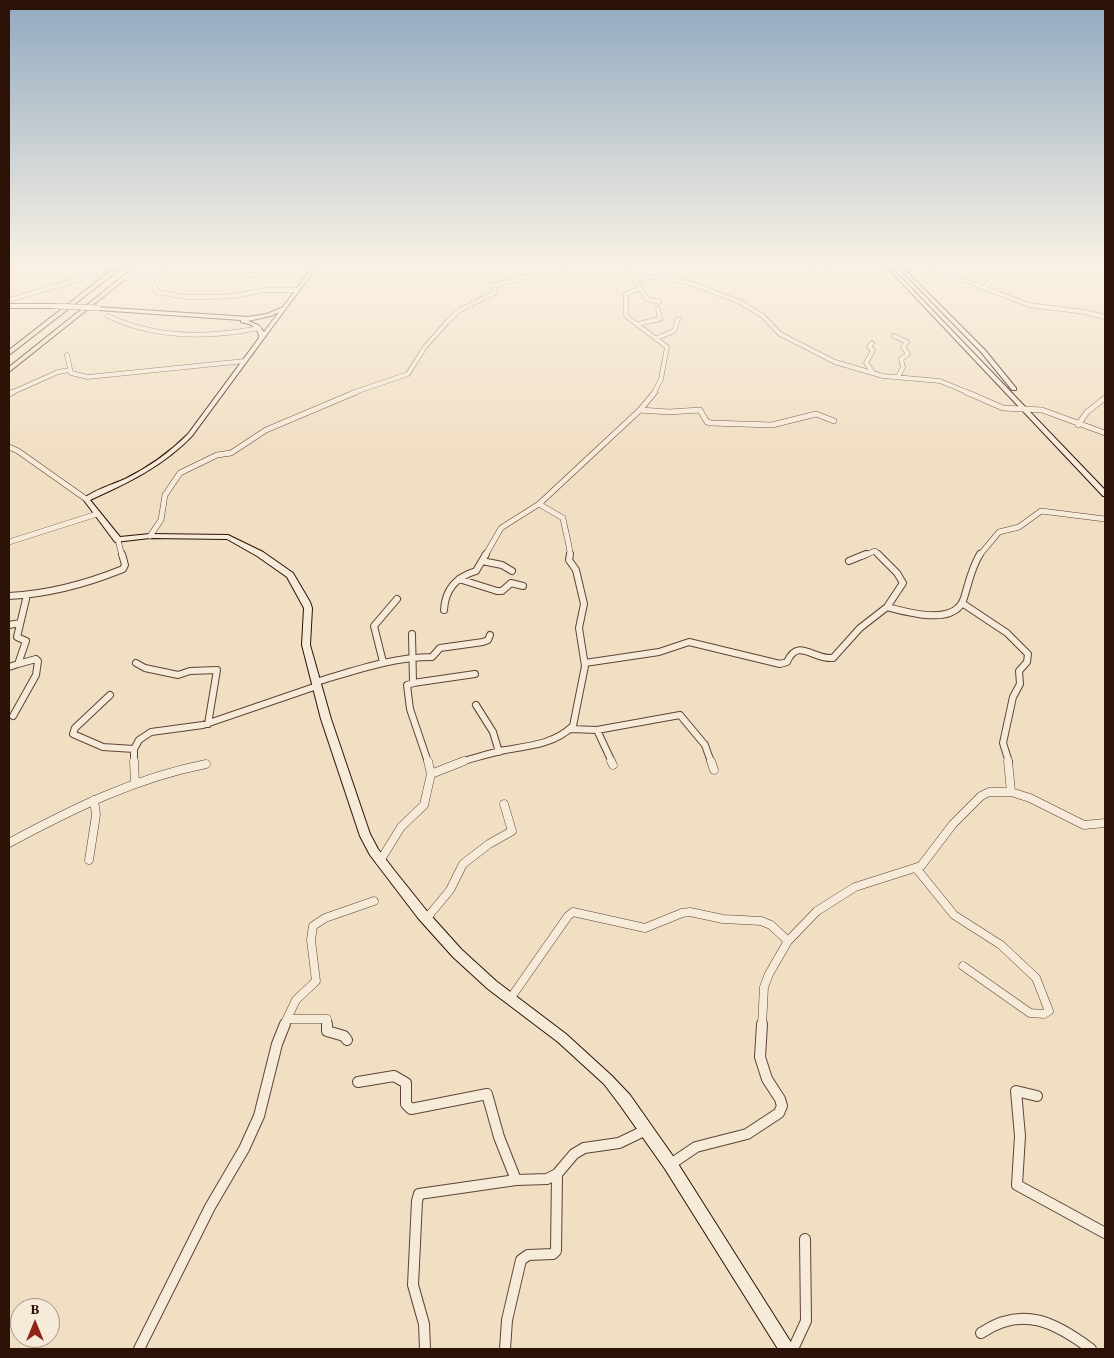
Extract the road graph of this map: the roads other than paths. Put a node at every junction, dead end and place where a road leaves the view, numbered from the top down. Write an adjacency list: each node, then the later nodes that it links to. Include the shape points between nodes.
1 (41, 328): 17 (highway)
2 (61, 328): 20 (highway)
3 (144, 328): 4 (street, via 173,333 222,333)
4 (256, 328)
5 (259, 328): 14 (street)
6 (269, 328): 14 (street)
7 (441, 328): 38 (street, via 408,374 350,394 266,430 231,453 216,456 182,472 168,490 162,520)
8 (644, 328): 15 (street)
9 (675, 328): 15 (street, via 674,332)
10 (775, 328): 22 (street, via 783,336 831,361)
11 (949, 328): 26 (street)
12 (961, 328): 26 (street)
13 (894, 336): 23 (street, via 907,342 903,347 908,354 901,360 903,366)
14 (262, 338): 19 (street)
15 (657, 338): 27 (street, via 667,347 664,364 655,390)
16 (872, 343): 22 (street, via 869,347 873,350 866,364)
17 (9, 353)
18 (66, 355): 21 (street)
19 (245, 361): 21 (street, via 101,377 74,374); 34 (street, via 178,449 136,476)
20 (9, 370)
21 (70, 370): 24 (street, via 58,372)
22 (873, 372): 23 (street)
23 (898, 378): 26 (street, via 940,381 1003,408 1013,411)
24 (9, 394)
25 (1105, 398): 29 (street, via 1087,412)
26 (1029, 409): 29 (street, via 1042,410); 32 (street); 33 (street)
27 (640, 410): 28 (street, via 697,410 702,411 711,424 772,425 816,414); 35 (street)
28 (834, 422)
29 (1078, 425): 30 (street)
30 (1105, 433)
31 (10, 449): 34 (street)
32 (1105, 486)
33 (1105, 494)
34 (86, 499): 36 (street)
35 (539, 504): 41 (street, via 502,528); 58 (street, via 564,521 571,551 569,560 576,570 584,598 579,628)
36 (97, 514): 39 (street); 40 (street)
37 (1102, 519): 49 (street, via 1043,510 1020,528 999,532 983,548 969,572)
38 (150, 536): 39 (street); 64 (street, via 228,537 290,575 308,608 306,645)
39 (118, 540): 46 (street, via 125,565 123,569 100,578)
40 (9, 542)
41 (482, 561): 43 (street, via 502,565); 44 (street, via 476,571)
42 (850, 561): 50 (street, via 875,551 897,574 902,587)
43 (512, 571)
44 (459, 579): 45 (street, via 497,591 511,583); 51 (street, via 445,596)
45 (523, 586)
46 (27, 595): 47 (street); 52 (street)
47 (9, 596)
48 (396, 598): 57 (street, via 374,626)
49 (962, 603): 50 (street, via 937,617); 78 (street, via 999,628 1028,654 1027,662 1019,670 1020,684 1013,696 1003,742 1010,767)
50 (887, 607): 58 (street, via 857,631 831,659 799,650 793,651 787,662 780,664 689,642 659,652)
51 (444, 610)
52 (20, 623): 53 (street); 60 (street, via 17,637 26,641)
53 (9, 625)
54 (412, 634): 56 (street)
55 (490, 635): 56 (street, via 483,642 440,648 432,658)
56 (412, 657): 57 (street); 63 (street)
57 (383, 662): 64 (street)
58 (585, 662): 69 (street)
59 (136, 663): 68 (street, via 178,675 217,670)
60 (18, 664): 61 (street); 67 (street, via 38,661 36,675)
61 (9, 666)
62 (474, 674): 63 (street)
63 (414, 683): 76 (street, via 407,685 409,703)
64 (317, 684): 68 (street); 84 (street, via 366,836)
65 (110, 695): 71 (street, via 75,728 73,734 103,747)
66 (476, 705): 72 (street, via 493,732)
67 (13, 716)
68 (208, 724): 71 (street, via 151,732)
69 (570, 729): 70 (street); 72 (street, via 552,741)
70 (597, 730): 74 (street); 75 (street, via 680,715 710,753)
71 (134, 748): 77 (street)
72 (499, 752): 76 (street, via 450,765)
73 (206, 764): 77 (street, via 170,771)
74 (614, 764)
75 (714, 770)
76 (431, 774): 84 (street, via 424,804 401,827)
77 (135, 783): 79 (street)
78 (1011, 792): 81 (street, via 1038,801 1074,822); 85 (street, via 989,792 981,796 950,828 926,862)
79 (94, 800): 82 (street); 83 (street, via 97,815 89,850)
80 (504, 804): 87 (street, via 512,831 464,864 450,890)
81 (1105, 823)
82 (9, 843)
83 (90, 860)
84 (380, 860): 87 (street)
85 (916, 868): 88 (street, via 854,887 817,910); 89 (street, via 954,915 1001,945 1036,978 1049,1011 1030,1013)
86 (374, 901): 91 (street, via 325,918 313,926 311,936 316,982 296,1000)
87 (426, 919): 90 (street, via 478,974)
88 (788, 941): 90 (street, via 771,925 761,921 690,912 645,928 573,912); 96 (street, via 769,974 762,1000 760,1058 767,1079 780,1099 780,1113 747,1134 696,1147)
89 (962, 966)
90 (510, 999): 95 (street, via 547,1025 596,1069 625,1100)
91 (287, 1019): 92 (street, via 327,1019 327,1031); 102 (street, via 258,1116 244,1149 210,1207)
92 (347, 1040)
93 (358, 1082): 98 (street, via 399,1078 406,1083 406,1104 411,1109 487,1094)
94 (1037, 1096): 99 (street, via 1016,1091 1020,1136 1017,1185)
95 (646, 1130): 96 (street); 97 (street, via 619,1142 584,1148 574,1154)
96 (670, 1164): 105 (street)
97 (557, 1174): 98 (street, via 547,1179); 104 (street, via 556,1251 553,1254 528,1255 521,1260 507,1320)
98 (516, 1180): 103 (street, via 419,1194 413,1285 424,1324)
99 (1105, 1234)
100 (805, 1239): 106 (street, via 806,1321)
101 (981, 1333): 107 (street, via 1001,1322 1023,1318 1043,1320)
102 (139, 1349)
103 (425, 1349)
104 (505, 1349)
105 (787, 1349)
106 (793, 1349)
107 (1091, 1349)

